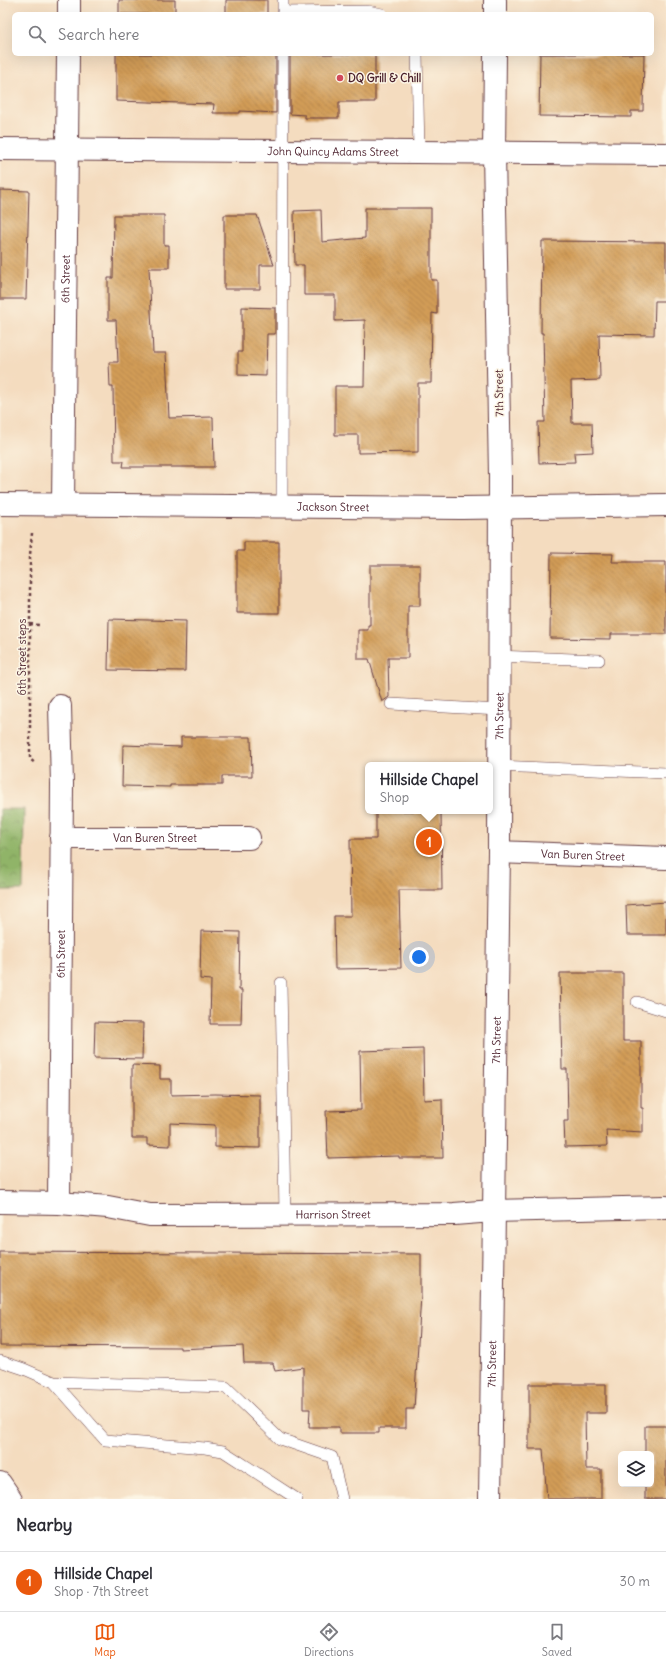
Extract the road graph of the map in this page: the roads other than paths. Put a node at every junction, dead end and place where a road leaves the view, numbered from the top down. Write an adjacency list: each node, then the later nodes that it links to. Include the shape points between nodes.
1 (69, 0): 4 (street)
2 (283, 0): 5 (lane)
3 (495, 0): 8 (street)
4 (69, 12)
5 (283, 12)
6 (326, 12): 7 (lane)
7 (373, 12)
8 (495, 12)
9 (68, 56): 14 (street, 6th Street)
10 (283, 56): 15 (lane)
11 (417, 56): 16 (lane)
12 (495, 56): 17 (street, 7th Street)
13 (0, 149): 14 (street, John Quincy Adams Street)
14 (67, 150): 15 (street, John Quincy Adams Street); 20 (street, 6th Street)
15 (282, 151): 16 (street, John Quincy Adams Street); 22 (lane)
16 (420, 152): 17 (street, John Quincy Adams Street)
17 (494, 153): 18 (street, John Quincy Adams Street); 23 (street, 7th Street)
18 (666, 154)
19 (0, 504): 20 (street, Jackson Street)
20 (63, 504): 22 (street, Jackson Street)
21 (666, 505): 23 (street, Jackson Street)
22 (282, 506): 23 (street, Jackson Street)
23 (499, 508): 24 (street, 7th Street)
24 (500, 656): 25 (lane); 28 (street, 7th Street)
25 (599, 660)
26 (391, 704): 28 (lane)
27 (60, 706): 31 (street, 6th Street)
28 (499, 710): 29 (street, 7th Street)
29 (499, 766): 30 (lane); 33 (street, 7th Street)
30 (666, 773)
31 (61, 838): 32 (street, Van Buren Street); 39 (street, 6th Street)
32 (249, 838)
33 (500, 852): 34 (street, Van Buren Street); 41 (street, 7th Street)
34 (666, 858)
35 (280, 983): 42 (lane)
36 (637, 1002): 37 (lane)
37 (666, 1011)
38 (0, 1202): 39 (street, Harrison Street)
39 (59, 1203): 42 (street, Harrison Street, via 108,1207 150,1215)
40 (666, 1207): 41 (street, Harrison Street)
41 (493, 1210): 42 (street, Harrison Street, via 454,1214); 49 (street, 7th Street)
42 (285, 1214)
43 (0, 1361): 44 (lane)
44 (54, 1382): 47 (lane, via 105,1440 223,1451); 48 (lane, via 226,1387 280,1439 332,1457)
45 (0, 1483): 46 (street)
46 (11, 1499)
47 (297, 1499)
48 (342, 1499)
49 (490, 1499)

